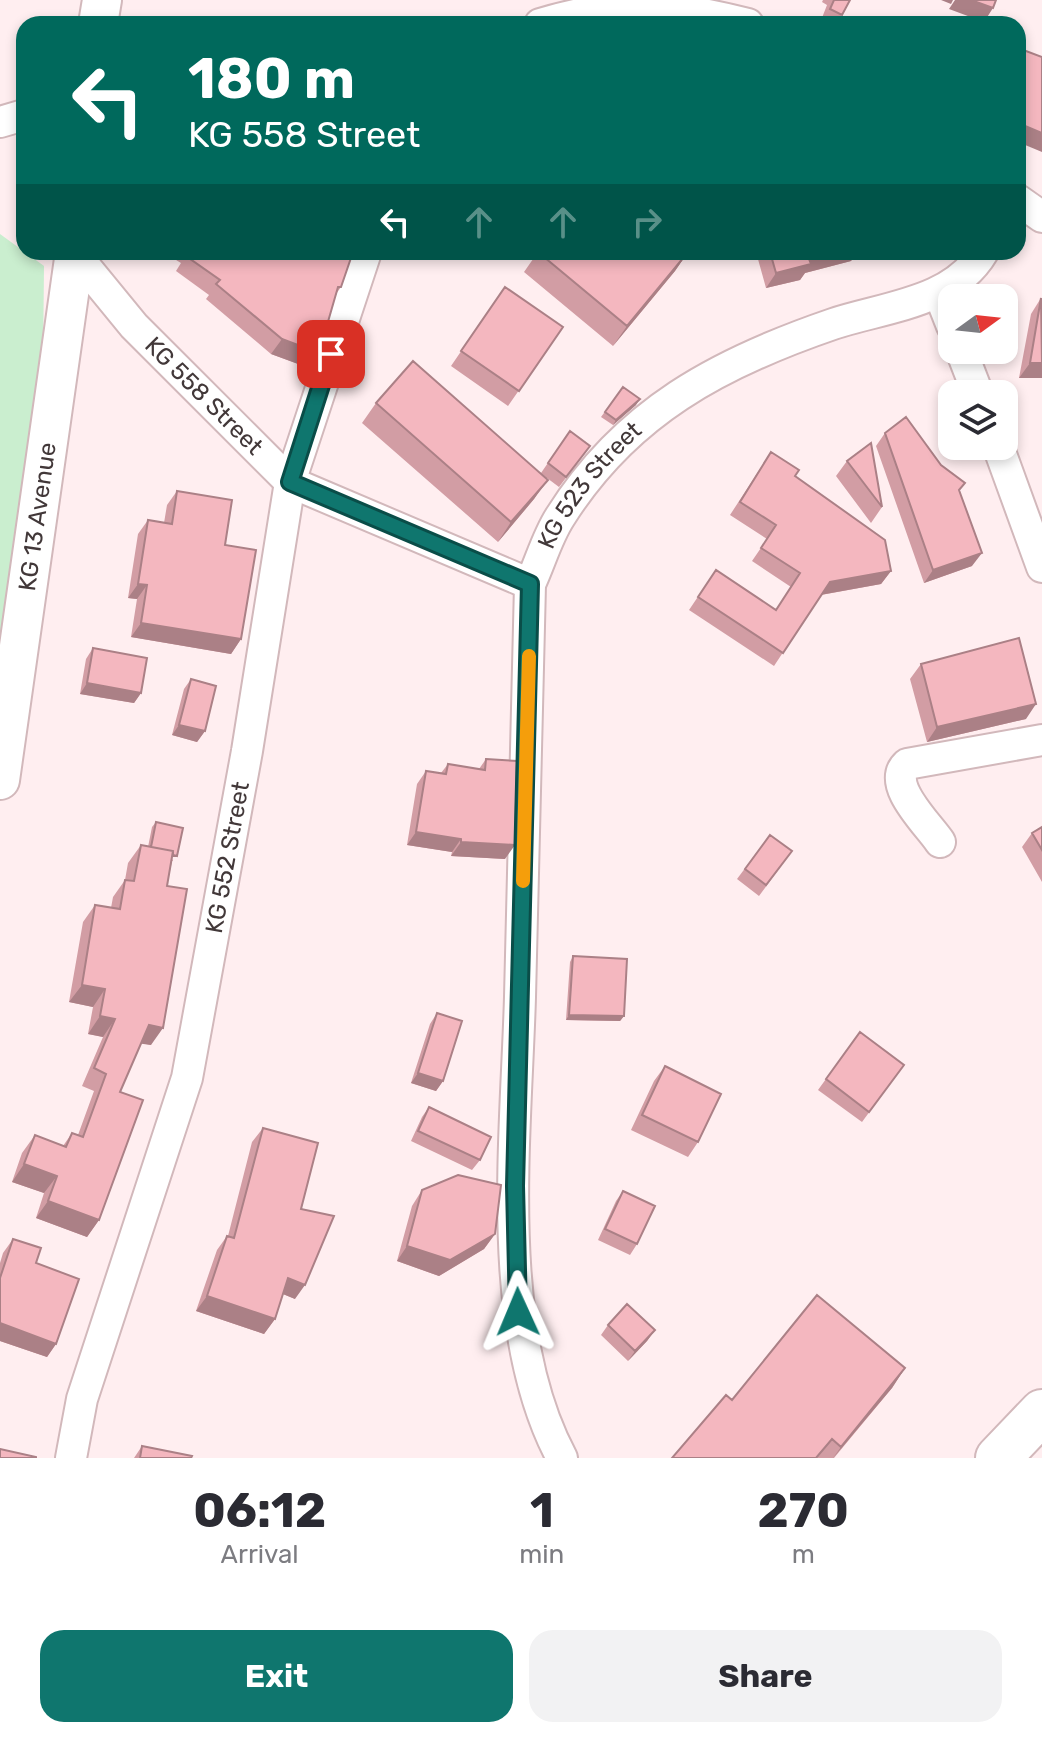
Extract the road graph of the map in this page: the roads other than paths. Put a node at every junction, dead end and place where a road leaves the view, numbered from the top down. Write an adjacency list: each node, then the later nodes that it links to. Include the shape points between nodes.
1 (576, 16): 2 (street, via 626,5 681,7)
2 (716, 16)
3 (74, 260): 14 (street, KG 13 Avenue)
4 (81, 260): 10 (street, KG 558 Street, via 134,326)
5 (363, 260): 10 (street, KG 552 Street)
6 (974, 260): 7 (street, KG 523 Street)
7 (949, 284)
8 (938, 293): 12 (street, KG 523 Street, via 743,357 646,416 603,460 559,518)
9 (1003, 460): 11 (street)
10 (290, 482): 12 (street, KG 558 Street); 17 (street, KG 552 Street, via 187,1078 82,1399)
11 (1042, 567)
12 (530, 584): 18 (street, KG 523 Street, via 515,1186 518,1312 530,1373)
13 (1042, 740): 15 (street, via 907,764 901,770 903,790)
14 (0, 780)
15 (940, 842)
16 (1042, 1412): 19 (main road)
17 (71, 1458)
18 (562, 1458)
19 (998, 1458)

